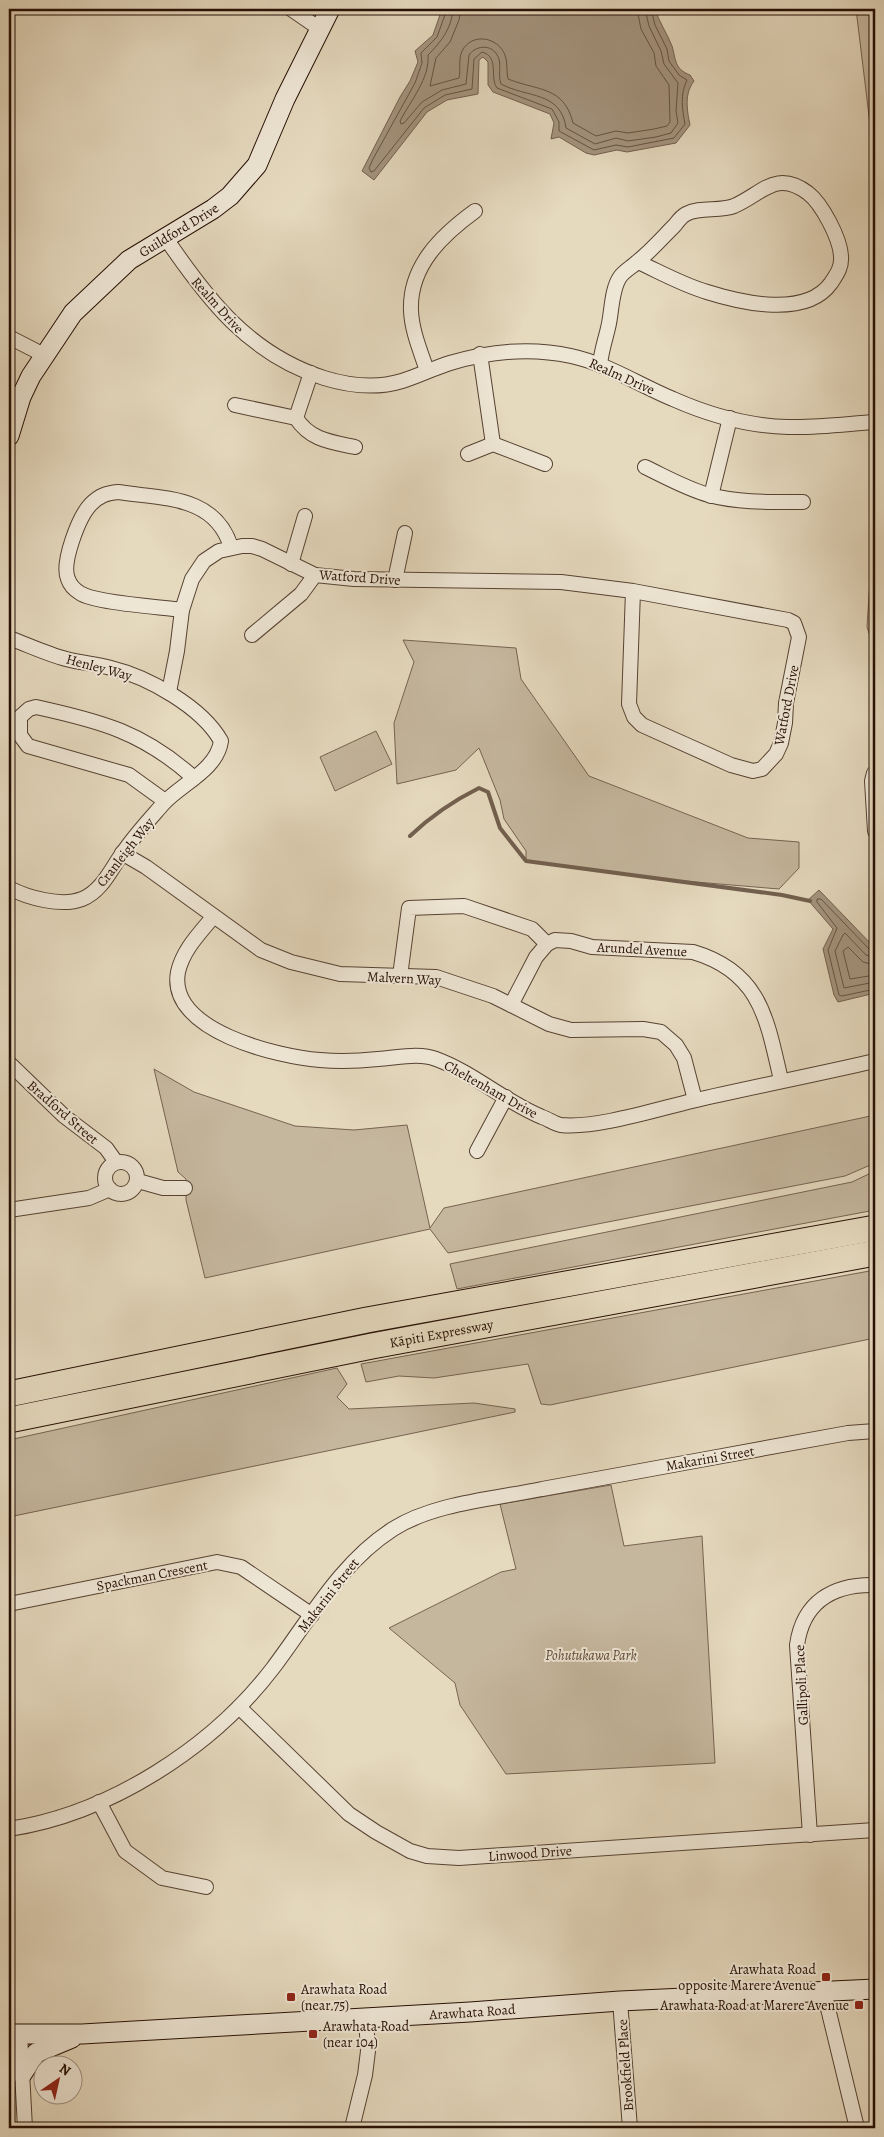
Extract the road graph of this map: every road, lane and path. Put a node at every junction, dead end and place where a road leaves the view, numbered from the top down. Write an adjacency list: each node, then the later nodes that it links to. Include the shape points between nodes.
1 (291, 9): 3 (street)
2 (330, 9): 3 (main road, Guildford Drive)
3 (320, 29): 5 (main road, Guildford Drive, via 257,165 230,196)
4 (475, 211): 11 (street, via 435,245 420,269 414,287 411,310)
5 (165, 236): 9 (main road, Guildford Drive, via 129,260 88,296); 12 (street, Realm Drive, via 227,318 274,356)
6 (638, 262): 6 (street, via 685,214 733,207 775,183 791,184 814,198 838,242 842,258 837,274 818,296 805,302 778,305 707,292); 10 (street, via 621,275 617,283)
7 (9, 337): 9 (street)
8 (480, 354): 10 (street, Realm Drive, via 545,352); 11 (street, Realm Drive); 18 (street)
9 (44, 355): 17 (main road, Guildford Drive, via 21,398)
10 (600, 365): 15 (street, Realm Drive, via 672,399)
11 (427, 371): 12 (street, Realm Drive, via 401,382 377,386 344,384)
12 (311, 374): 14 (street)
13 (235, 405): 14 (street)
14 (296, 418): 19 (street, via 311,434)
15 (730, 418): 16 (street, Realm Drive, via 789,427); 23 (street)
16 (875, 422)
17 (9, 436)
18 (493, 444): 20 (street); 21 (street)
19 (355, 448)
20 (468, 454)
21 (545, 464)
22 (645, 467): 23 (street)
23 (711, 496): 24 (street, via 752,502)
24 (803, 502)
25 (305, 516): 28 (street)
26 (405, 533): 30 (street)
27 (231, 547): 28 (street, Watford Drive, via 252,546); 32 (street, Watford Drive, via 204,561 192,579); 32 (street, via 223,527 212,515 193,504 112,492 89,505 74,534 68,556 67,578 73,587 89,598)
28 (291, 564): 29 (street, Watford Drive)
29 (314, 575): 30 (street, Watford Drive); 33 (street, via 301,594)
30 (395, 580): 31 (street, Watford Drive, via 561,582)
31 (633, 591): 31 (street, Watford Drive, via 794,623 799,637 781,743 762,769 753,771 731,765 642,725 634,717 629,704)
32 (182, 610): 35 (street, Watford Drive)
33 (252, 635)
34 (9, 638): 35 (street, Henley Way, via 67,660 114,668)
35 (169, 692): 36 (street, Henley Way, via 209,725 221,741)
36 (220, 750): 38 (street, Cranleigh Way)
37 (874, 773): 40 (street)
38 (194, 778): 39 (street, Cranleigh Way); 39 (street, via 146,742 106,724 36,707 20,717 20,735 28,746 129,775)
39 (165, 801): 41 (street, Cranleigh Way)
40 (875, 831)
41 (122, 853): 42 (street, Cranleigh Way, via 99,887 82,899 51,902); 43 (street, Malvern Way)
42 (9, 888)
43 (213, 917): 45 (street, Malvern Way, via 261,950 291,962 340,974); 50 (street, Cheltenham Drive, via 186,950 178,975 185,1004 207,1026 251,1046 320,1060 435,1058)
44 (547, 944): 45 (street, via 532,929 464,906 409,908); 46 (street, via 536,957); 49 (street, Arundel Avenue, via 554,940 571,941 592,947 677,950 706,955 732,971 757,998 769,1029)
45 (400, 976): 46 (street, Malvern Way, via 436,977)
46 (511, 1005): 51 (street, Malvern Way, via 549,1024 571,1030 643,1029 661,1032 676,1045 684,1058)
47 (875, 1061): 49 (street, Cheltenham Drive)
48 (9, 1063): 53 (street, Bradford Street, via 64,1116 106,1148)
49 (781, 1080): 51 (street, Cheltenham Drive)
50 (506, 1097): 51 (street, Cheltenham Drive, via 560,1125 591,1123); 52 (street)
51 (695, 1100)
52 (477, 1151)
53 (116, 1162): 54 (street, Bradford Street, via 132,1165); 56 (street, via 105,1176)
54 (138, 1181): 55 (street, via 163,1188); 56 (street, via 125,1193 119,1194)
55 (184, 1188)
56 (110, 1189): 57 (street, via 89,1198)
57 (9, 1210)
58 (875, 1228): 60 (highway, Kāpiti Expressway, via 367,1320)
59 (875, 1253): 61 (highway, Kāpiti Expressway, via 381,1344)
60 (9, 1394)
61 (9, 1420)
62 (875, 1431): 65 (street, Makarini Street, via 848,1433 424,1513 394,1528 361,1553)
63 (875, 1585): 70 (street, Gallipoli Place, via 839,1590 828,1596 806,1615 799,1633 797,1645)
64 (9, 1604): 65 (street, Spackman Crescent, via 217,1562 241,1567)
65 (312, 1615): 66 (street, Makarini Street)
66 (239, 1707): 67 (street, Makarini Street, via 163,1768); 70 (street, Linwood Drive, via 349,1814 410,1851 427,1856 459,1858)
67 (99, 1802): 68 (street, Makarini Street, via 48,1820); 71 (street, via 125,1851 162,1878)
68 (9, 1829)
69 (875, 1830): 70 (street, Linwood Drive)
70 (810, 1834)
71 (206, 1887)
72 (875, 1989): 73 (main road, Arawhata Road)
73 (824, 1992): 74 (main road, Arawhata Road); 82 (street)
74 (620, 2001): 75 (main road, Arawhata Road); 81 (street, Brookfield Place)
75 (366, 2018): 77 (main road, Arawhata Road); 80 (street, via 368,2051 365,2075)
76 (14, 2034): 77 (main road, Arawhata Road); 78 (street)
77 (82, 2034): 78 (main road, via 36,2054)
78 (22, 2074): 79 (street)
79 (25, 2128)
80 (352, 2128)
81 (630, 2128)
82 (857, 2128)

